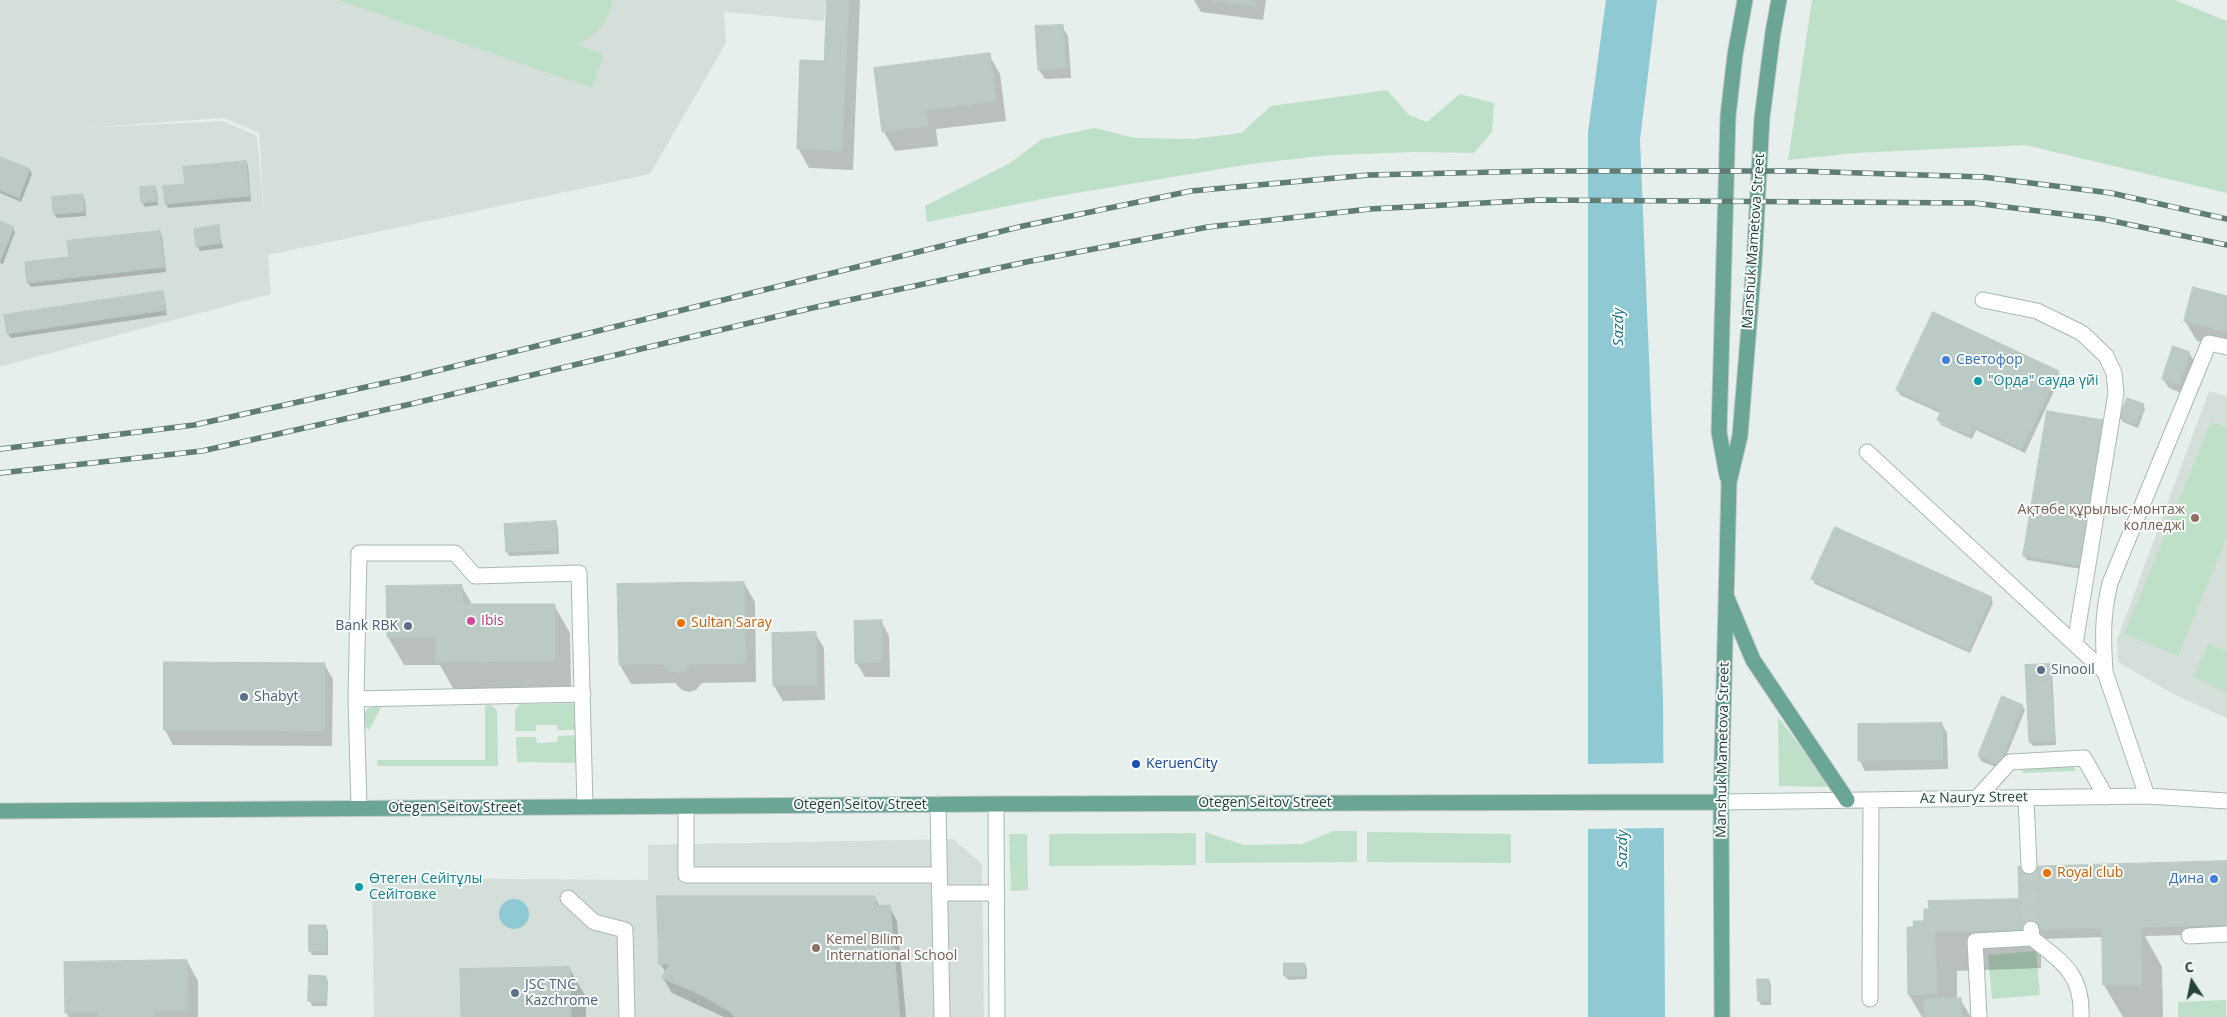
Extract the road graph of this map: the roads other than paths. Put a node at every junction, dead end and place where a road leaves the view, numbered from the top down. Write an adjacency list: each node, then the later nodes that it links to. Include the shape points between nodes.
1 (1745, 0): 6 (main road, Manshuk Mametova Street, via 1728,116 1719,432)
2 (1779, 0): 6 (main road, Manshuk Mametova Street, via 1762,118 1740,436)
3 (1983, 300): 8 (street, via 2037,311 2082,332 2106,356 2114,373 2116,393)
4 (2227, 347): 9 (street, via 2209,343 2110,583 2102,629)
5 (1867, 452): 8 (street)
6 (1728, 482): 7 (main road, Manshuk Mametova Street)
7 (1725, 594): 16 (main road, via 1753,660); 19 (main road, Manshuk Mametova Street)
8 (2075, 644): 9 (street)
9 (2105, 672): 12 (street)
10 (583, 694): 11 (street); 11 (street, via 579,572 476,576 455,552 359,553); 23 (street)
11 (356, 699): 24 (street)
12 (2147, 796): 13 (street, Az Nauryz Street); 18 (street, Az Nauryz Street)
13 (2106, 797): 14 (street, via 2084,758 2010,762); 15 (street, Az Nauryz Street)
14 (1977, 798): 15 (street, Az Nauryz Street); 17 (street, Az Nauryz Street)
15 (2026, 798): 26 (street)
16 (1847, 800): 17 (street, Az Nauryz Street); 19 (street, Az Nauryz Street)
17 (1871, 800): 33 (street)
18 (2227, 801)
19 (1721, 802): 21 (main road, Otegen Seitov Street); 37 (main road, Manshuk Mametova Street)
20 (938, 804): 21 (main road, Otegen Seitov Street); 22 (main road, Otegen Seitov Street); 27 (street)
21 (996, 804): 29 (street)
22 (686, 806): 23 (main road, Otegen Seitov Street); 27 (street, via 686,875)
23 (585, 807): 24 (main road, Otegen Seitov Street)
24 (359, 808): 25 (main road, Otegen Seitov Street)
25 (0, 810)
26 (2028, 866)
27 (939, 875): 28 (street)
28 (939, 893): 29 (street); 35 (street)
29 (996, 893): 36 (street)
30 (568, 898): 34 (street, via 594,922 625,930)
31 (2227, 934): 32 (street)
32 (2189, 936)
33 (1870, 999)
34 (627, 1017)
35 (942, 1017)
36 (997, 1017)
37 (1722, 1017)
38 (1979, 1017): 39 (street, via 1975,941 2032,934 2066,965 2076,980)
39 (2081, 1017)

